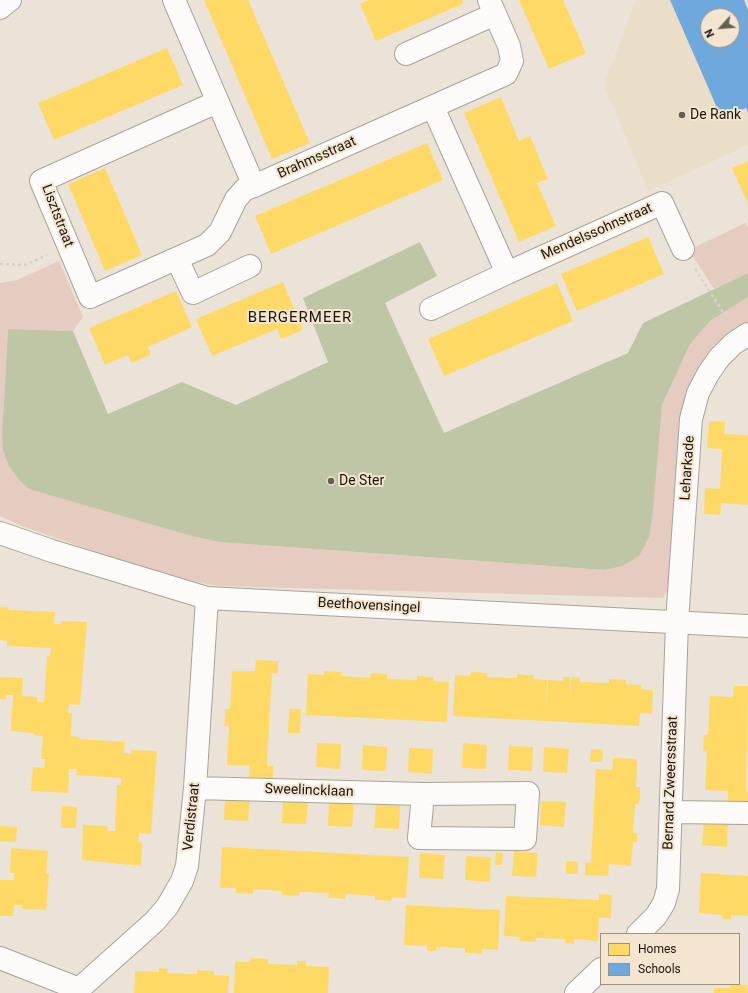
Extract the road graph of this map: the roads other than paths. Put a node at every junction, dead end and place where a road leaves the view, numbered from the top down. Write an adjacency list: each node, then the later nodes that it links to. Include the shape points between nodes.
1 (10, 0): 4 (street)
2 (174, 0): 6 (street)
3 (492, 7): 5 (street, Brahmsstraat); 7 (street, Brahmsstraat, via 509,46 512,61 506,74)
4 (0, 8)
5 (406, 54)
6 (217, 102): 8 (street); 10 (street, Lisztstraat, via 40,181 90,297)
7 (433, 107): 8 (street, Brahmsstraat); 12 (street)
8 (254, 186): 10 (street, Lisztstraat, via 245,190 236,199 215,239)
9 (683, 249): 12 (street, Mendelssohnstraat, via 662,203)
10 (177, 259): 11 (street, via 193,293)
11 (250, 266)
12 (507, 273): 13 (street, Mendelssohnstraat)
13 (431, 310)
14 (748, 334): 17 (street, Leharkade, via 718,358 698,393 691,419)
15 (0, 534): 16 (street, Beethovensingel)
16 (207, 598): 17 (street, Beethovensingel); 19 (street, Verdistraat)
17 (677, 622): 18 (street, Beethovensingel); 21 (street, Bernard Zweersstraat)
18 (748, 626)
19 (195, 788): 20 (street, Sweelincklaan); 26 (street, Verdistraat, via 187,866 177,891 154,922)
20 (422, 794): 20 (street, via 419,838 525,840 528,793)
21 (671, 812): 22 (street); 23 (street, Bernard Zweersstraat, via 668,889 664,904)
22 (748, 813)
23 (639, 933)
24 (0, 958): 26 (street)
25 (600, 970): 27 (street)
26 (79, 991)
27 (576, 993)

